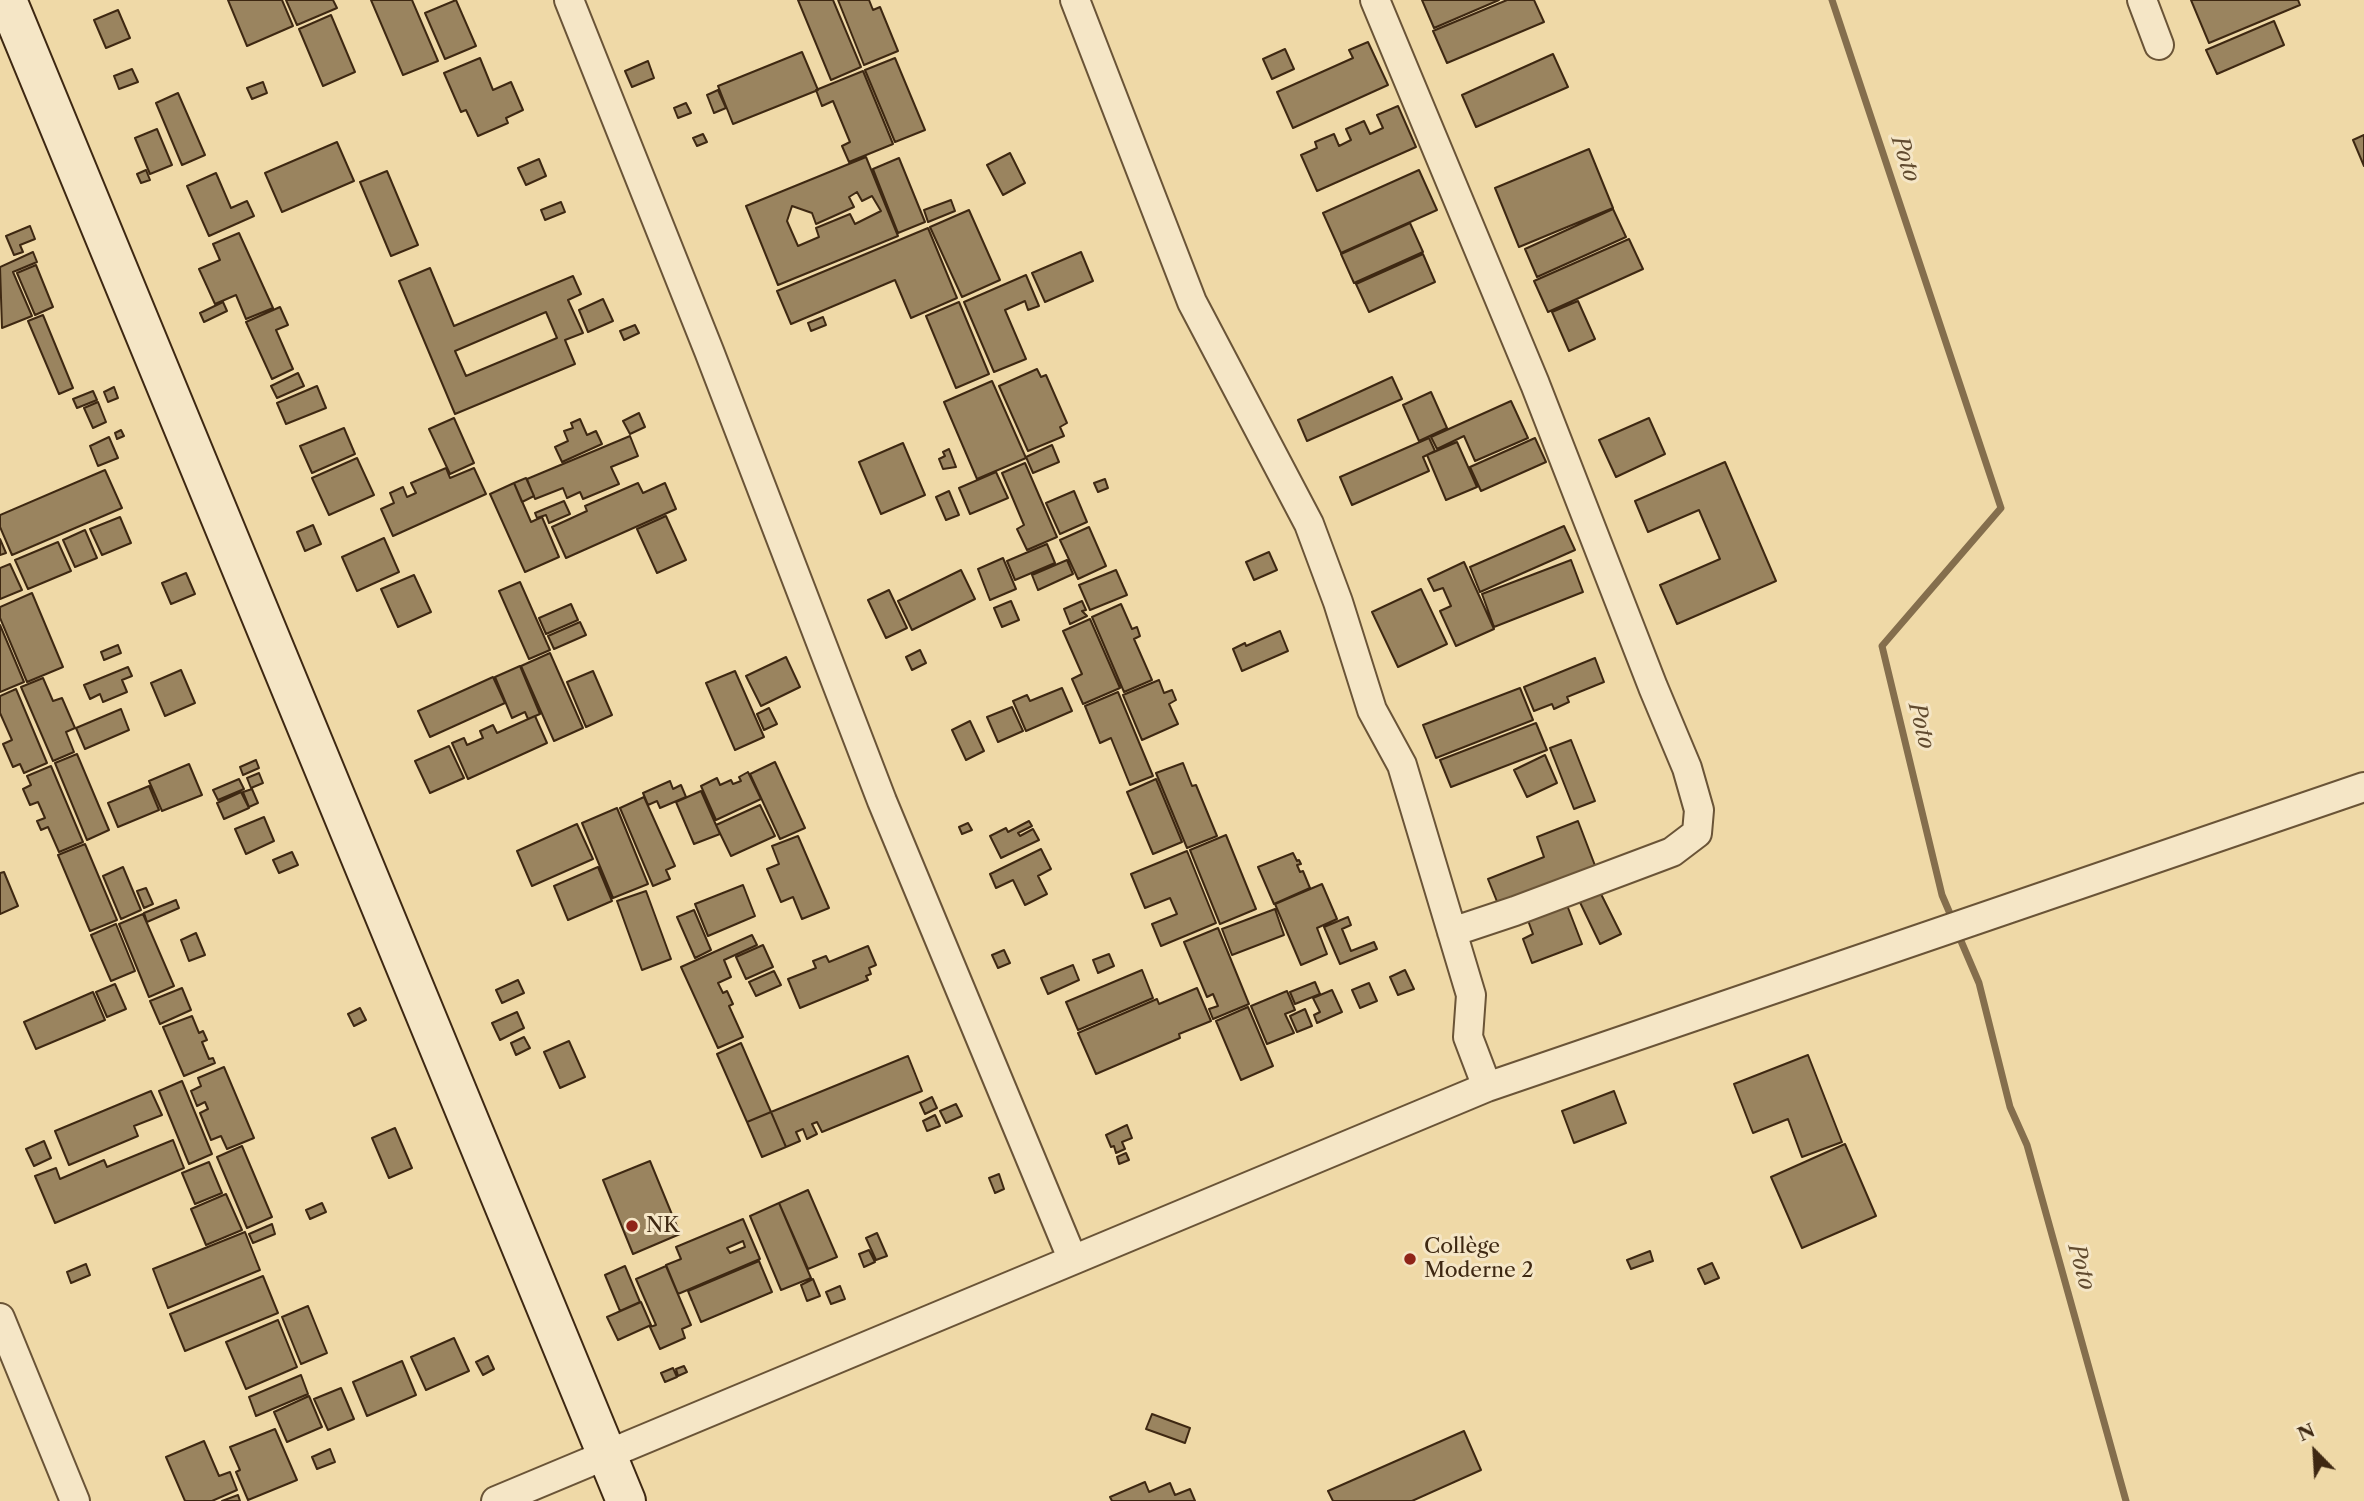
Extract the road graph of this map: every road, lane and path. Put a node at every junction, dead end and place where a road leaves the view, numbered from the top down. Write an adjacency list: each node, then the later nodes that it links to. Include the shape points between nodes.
1 (7, 0): 12 (street)
2 (569, 0): 10 (street, via 882,801)
3 (1075, 0): 8 (street, via 1192,302 1309,524 1372,710 1402,765)
4 (1375, 0): 8 (street, via 1535,384 1687,768 1699,810 1697,834 1672,852)
5 (2142, 0): 6 (street)
6 (2159, 45)
7 (2364, 787): 9 (street)
8 (1452, 932): 9 (street, via 1471,995 1468,1037)
9 (1487, 1087): 10 (street)
10 (1072, 1258): 12 (street)
11 (0, 1318): 13 (street)
12 (607, 1455): 14 (street); 15 (street)
13 (75, 1501)
14 (496, 1501)
15 (626, 1501)

